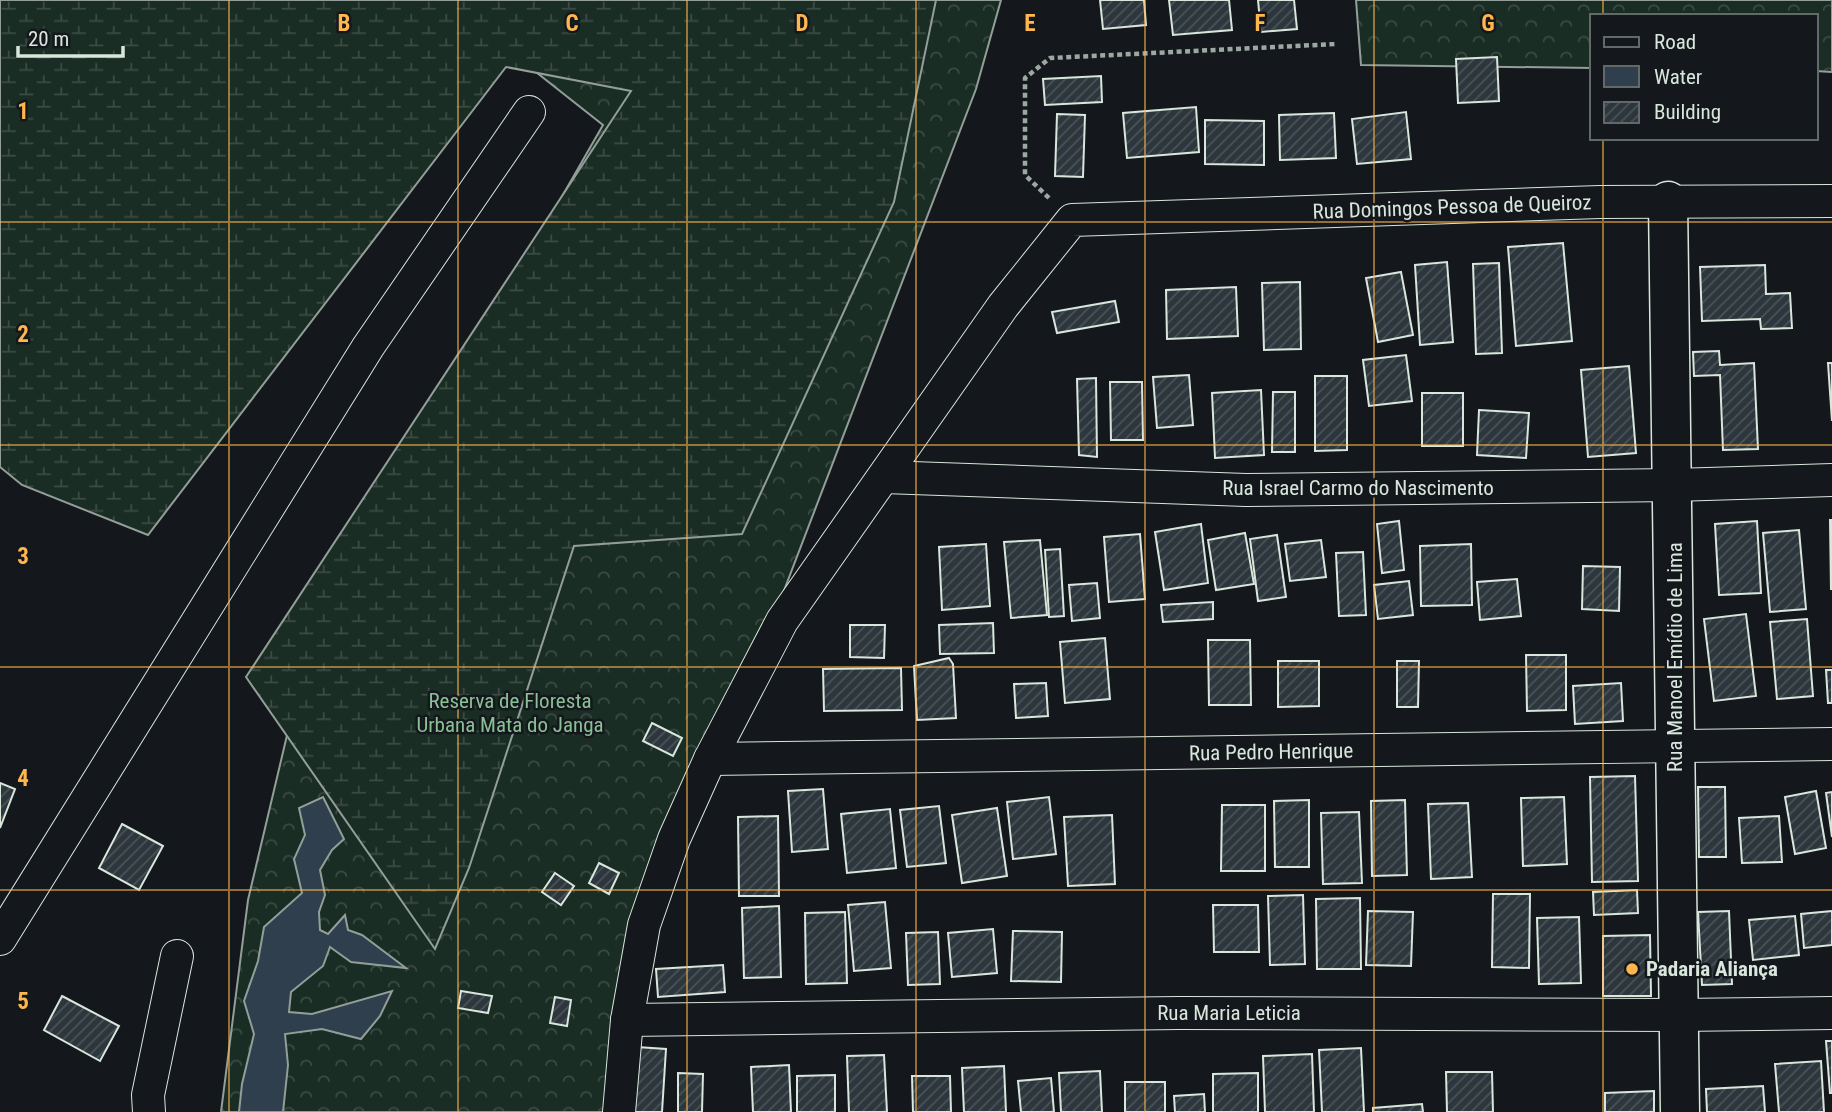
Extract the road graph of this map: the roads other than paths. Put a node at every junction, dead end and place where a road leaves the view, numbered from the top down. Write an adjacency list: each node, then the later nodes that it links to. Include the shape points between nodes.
1 (529, 112): 10 (street, via 368,347)
2 (1668, 201): 3 (street, Rua Domingos Pessoa de Queiroz); 4 (street, Rua Domingos Pessoa de Queiroz, via 1072,220 1003,306); 6 (street, Rua Manoel Emídio de Lima)
3 (1832, 201)
4 (884, 477): 6 (street, Rua Israel Carmo do Nascimento, via 1246,490); 9 (street, via 782,621)
5 (1832, 480): 6 (street, Rua Israel Carmo do Nascimento)
6 (1674, 485): 8 (street, Rua Manoel Emídio de Lima)
7 (1832, 744): 8 (street, Rua Pedro Henrique)
8 (1676, 747): 9 (street, Rua Pedro Henrique); 13 (street, Rua Manoel Emídio de Lima)
9 (710, 759): 14 (street, via 674,839 644,925)
10 (0, 939)
11 (177, 956): 15 (street, via 148,1096)
12 (1832, 1013): 13 (street, Rua Maria Leticia)
13 (1679, 1015): 14 (street, Rua Maria Leticia, via 1179,1013); 17 (street, Rua Manoel Emídio de Lima)
14 (627, 1020): 16 (street)
15 (149, 1112)
16 (619, 1112)
17 (1680, 1112)

